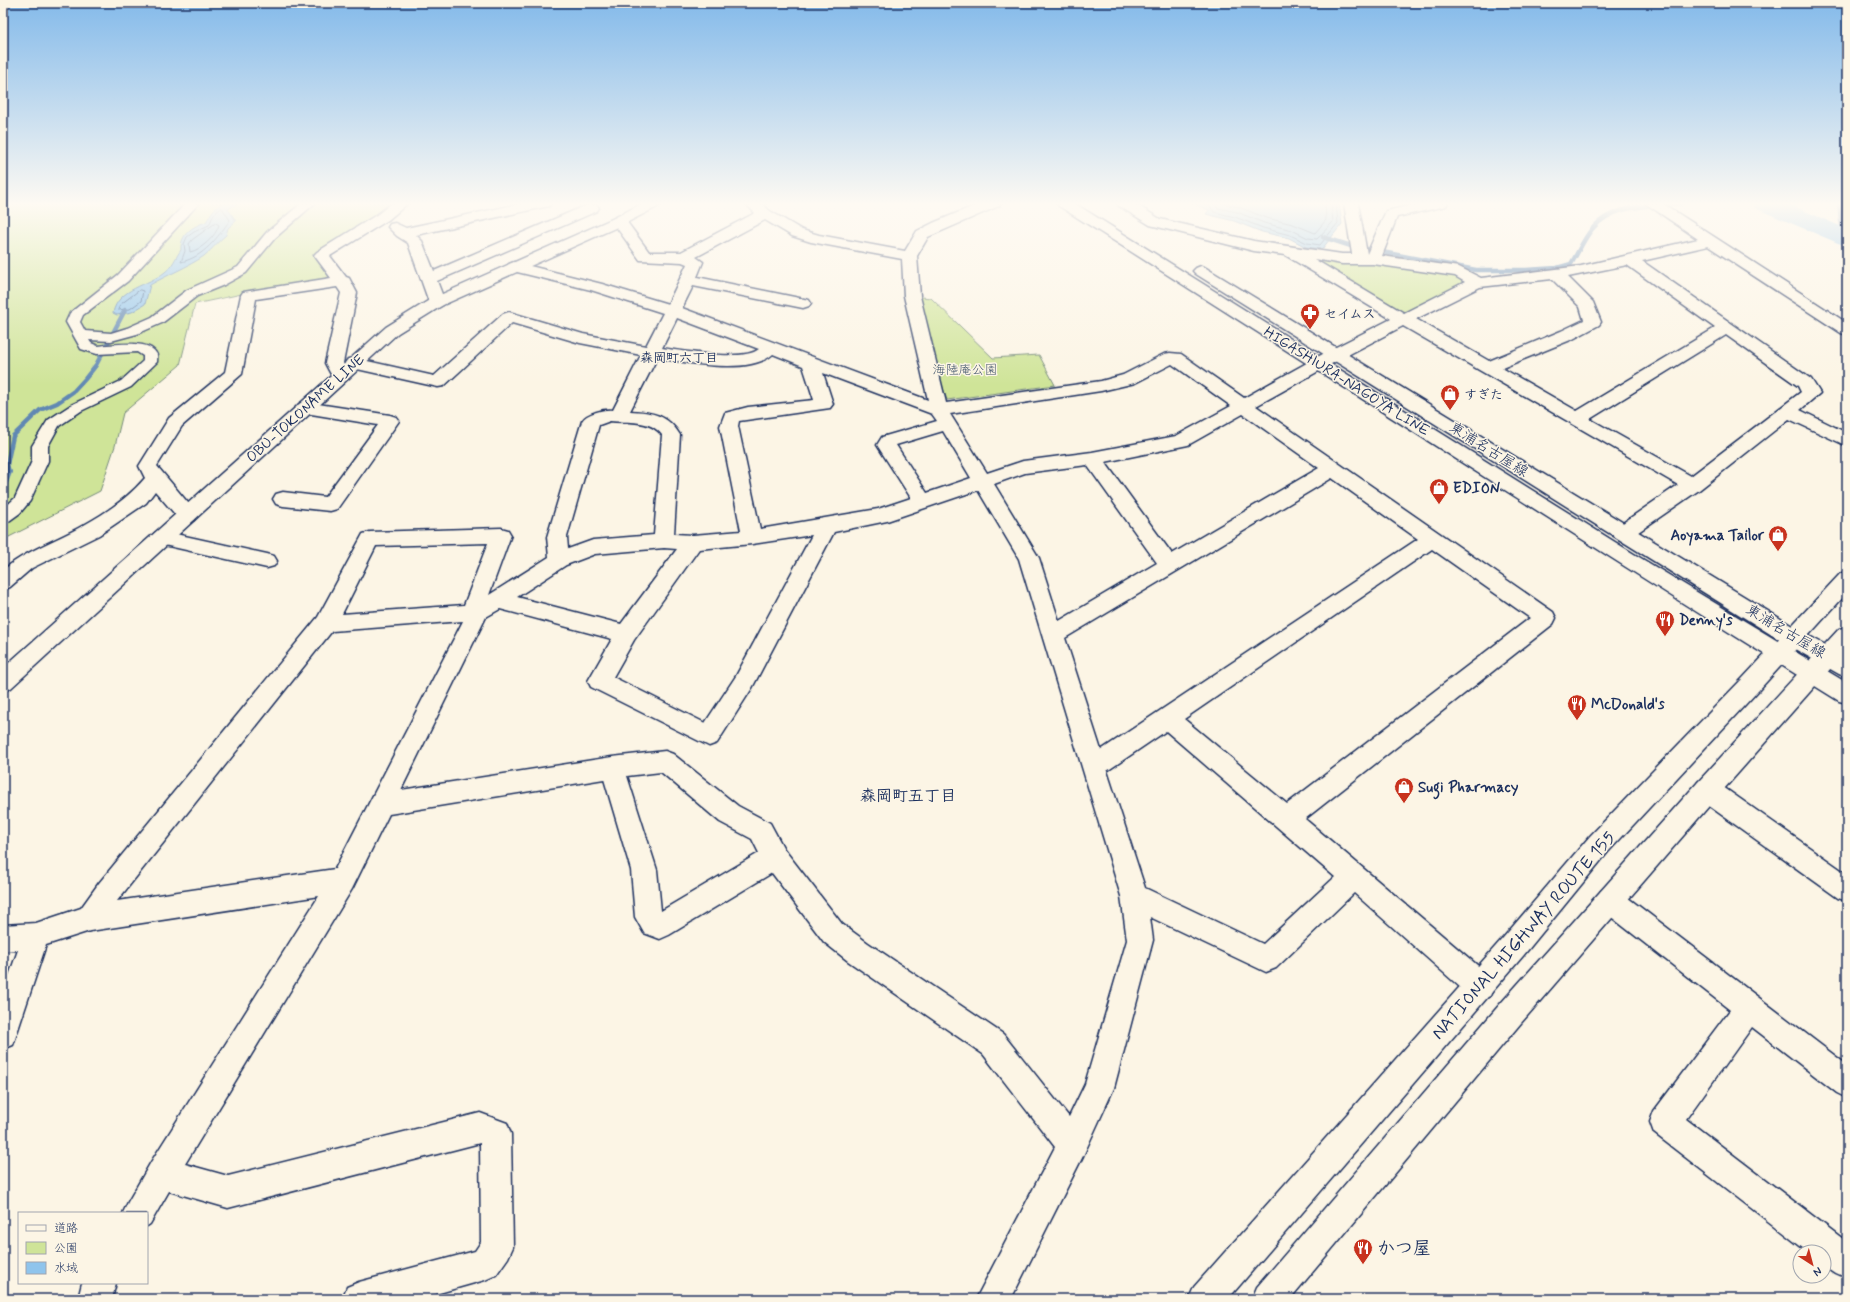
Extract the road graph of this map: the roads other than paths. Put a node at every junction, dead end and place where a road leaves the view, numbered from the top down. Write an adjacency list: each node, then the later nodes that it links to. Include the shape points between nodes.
1 (136, 264): 28 (street, via 123,278 77,313 73,322)
2 (247, 264): 28 (street, via 242,270 192,293 157,320 132,331 110,337)
3 (327, 264): 20 (main road)
4 (423, 264): 18 (main road)
5 (462, 264): 18 (main road)
6 (521, 264): 16 (main road, OBU-TOKONAME LINE)
7 (694, 264): 19 (main road)
8 (910, 264): 41 (main road, via 912,296)
9 (1161, 264): 34 (main road, HIGASHIURA-NAGOYA LINE)
10 (1190, 264): 31 (main road, 東浦名古屋線)
11 (1310, 264): 25 (main road)
12 (1401, 264): 21 (main road, via 1460,272)
13 (1612, 264): 17 (main road)
14 (1635, 264): 26 (main road)
15 (1745, 264): 27 (main road)
16 (514, 267): 22 (main road, OBU-TOKONAME LINE); 24 (main road, via 596,287)
17 (1557, 275): 21 (main road); 35 (main road, via 1587,305 1592,322)
18 (429, 279): 22 (main road)
19 (688, 280): 23 (main road); 24 (main road)
20 (342, 281): 36 (main road, via 349,293 334,363); 46 (main road, via 249,295 234,374 175,422 148,466)
21 (1478, 282): 25 (main road, via 1453,292)
22 (437, 302): 32 (main road, OBU-TOKONAME LINE, via 392,330)
23 (803, 303)
24 (672, 310): 29 (main road); 30 (main road)
25 (1403, 319): 31 (main road); 35 (main road)
26 (1726, 328): 39 (main road, via 1805,383 1811,393); 42 (main road)
27 (1847, 330)
28 (81, 335): 52 (street, via 86,346 97,350 140,348 150,354 150,362 126,384 76,408 53,423 40,446 40,461 22,501)
29 (770, 347): 30 (main road, via 761,356 750,360 716,360); 33 (main road)
30 (651, 352): 32 (main road, via 580,338 509,317 438,382); 40 (main road)
31 (1336, 354): 34 (main road); 54 (main road, 東浦名古屋線)
32 (354, 363): 36 (main road, OBU-TOKONAME LINE)
33 (811, 363): 41 (main road); 55 (main road, via 824,404 731,417 729,426)
34 (1320, 363): 37 (main road); 71 (main road, HIGASHIURA-NAGOYA LINE, via 1620,555)
35 (1488, 368): 42 (main road)
36 (340, 376): 38 (main road, OBU-TOKONAME LINE)
37 (1243, 405): 41 (main road, via 1175,358 1170,358 1128,379); 44 (main road, via 1181,441); 45 (main road)
38 (305, 408): 49 (main road, via 390,421 330,504); 51 (main road, OBU-TOKONAME LINE)
39 (1787, 411): 43 (main road); 48 (main road)
40 (619, 416): 58 (main road, via 657,420 671,435); 61 (main road, via 609,415 591,421 557,537)
41 (943, 417): 47 (main road); 50 (main road, via 889,441 886,445)
42 (1577, 419): 48 (main road)
43 (1847, 440)
44 (1092, 458): 47 (main road, via 1024,467); 62 (main road)
45 (1332, 469): 57 (main road); 62 (main road)
46 (155, 478): 51 (main road); 64 (main road, via 139,498 92,530 25,563)
47 (982, 482): 50 (main road); 69 (main road, via 1029,558)
48 (1692, 485): 54 (main road)
49 (283, 498)
50 (923, 502): 53 (main road, via 880,516)
51 (187, 515): 56 (main road, OBU-TOKONAME LINE)
52 (3, 517)
53 (828, 526): 55 (main road); 68 (main road, via 744,682 710,736 599,681)
54 (1624, 532): 71 (main road, 東浦名古屋線)
55 (752, 537): 59 (main road)
56 (162, 538): 60 (main road); 73 (main road, OBU-TOKONAME LINE)
57 (1432, 539): 75 (main road); 80 (main road, via 1545,618)
58 (664, 541): 59 (main road); 61 (main road, via 593,547)
59 (693, 542): 68 (main road)
60 (267, 560)
61 (559, 560): 65 (main road)
62 (1169, 565): 69 (main road)
63 (1847, 579): 71 (main road, NATIONAL HIGHWAY ROUTE 155)
64 (3, 582)
65 (497, 600): 66 (main road); 68 (main road)
66 (474, 612): 67 (main road); 67 (main road, via 501,535 370,539); 79 (main road)
67 (326, 623): 87 (main road, via 108,892)
68 (626, 634)
69 (1053, 635): 77 (main road)
70 (1847, 635): 72 (main road)
71 (1787, 645): 72 (main road, HIGASHIURA-NAGOYA LINE); 90 (main road, NATIONAL HIGHWAY ROUTE 155, via 1599,844)
72 (1829, 666): 74 (main road, 東浦名古屋線); 78 (main road)
73 (3, 682)
74 (1847, 694)
75 (1168, 719): 77 (main road); 80 (main road)
76 (612, 767): 79 (main road); 81 (main road, via 665,761 729,814 761,831); 81 (main road, via 644,870 648,916 653,924 660,926)
77 (1093, 768): 85 (main road)
78 (1707, 790): 84 (main road); 86 (main road)
79 (381, 804): 83 (main road)
80 (1287, 819): 82 (main road)
81 (776, 857): 94 (main road, via 833,933 993,1044)
82 (1353, 877): 85 (main road, via 1266,959); 90 (main road)
83 (343, 880): 87 (main road); 95 (main road)
84 (1847, 889)
85 (1134, 896): 94 (main road, via 1140,940 1099,1088)
86 (1610, 900): 91 (main road); 103 (main road)
87 (90, 918): 88 (main road)
88 (36, 936): 89 (main road); 92 (main road)
89 (3, 938)
90 (1480, 986): 102 (main road, NATIONAL HIGHWAY ROUTE 155)
91 (1749, 1007): 93 (main road); 97 (main road, via 1665,1122)
92 (3, 1036)
93 (1847, 1083)
94 (1072, 1145): 101 (main road)
95 (162, 1173): 96 (main road); 100 (main road, via 228,1192 480,1128 496,1134 497,1247 485,1264)
96 (140, 1212)
97 (1847, 1262)
98 (99, 1284): 99 (main road)
99 (95, 1299)
100 (359, 1299)
101 (993, 1299)
102 (1206, 1299)
103 (1268, 1299)

